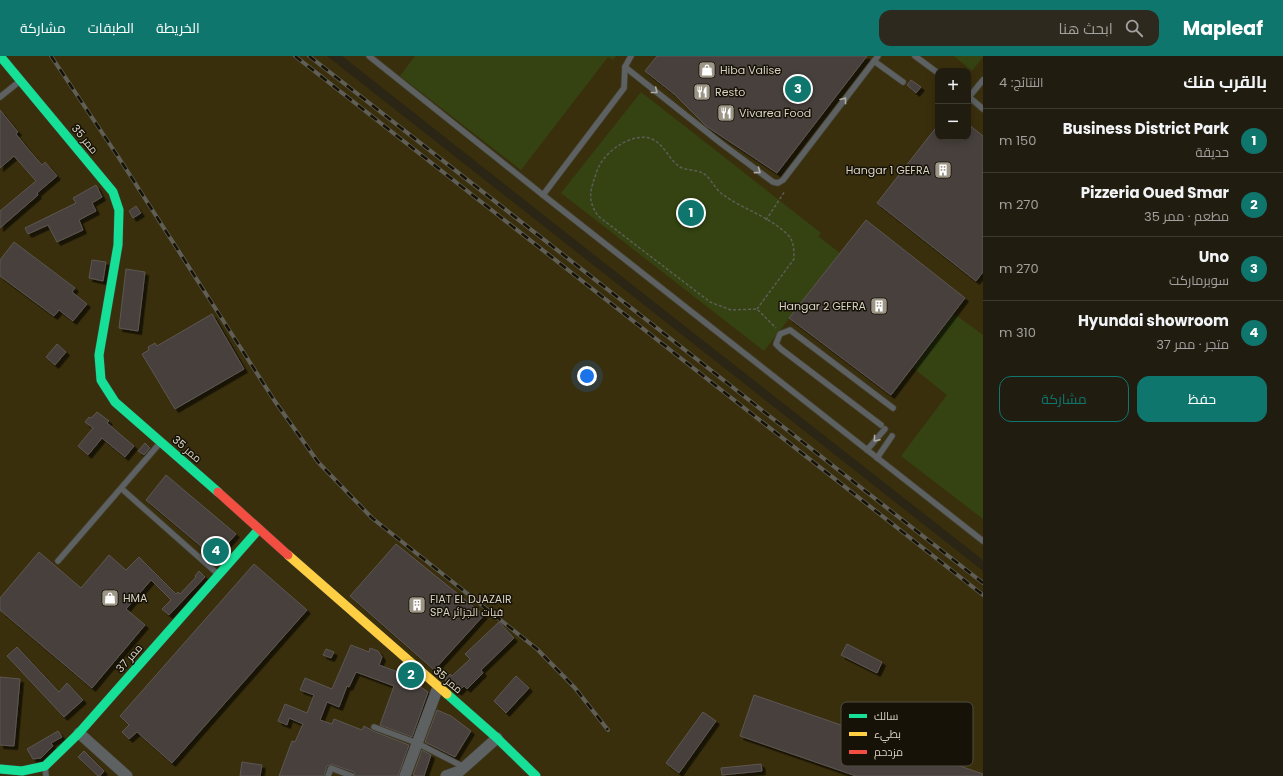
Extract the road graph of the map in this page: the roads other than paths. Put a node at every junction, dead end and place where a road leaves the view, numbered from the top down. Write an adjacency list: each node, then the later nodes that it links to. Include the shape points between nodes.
1 (0, 56): 11 (street, ممر 35)
2 (369, 56): 6 (lane)
3 (631, 56): 8 (lane)
4 (878, 56): 7 (lane)
5 (915, 56): 9 (lane)
6 (377, 58): 17 (lane)
7 (874, 61): 8 (lane, one-way to 7, via 776,183 782,180); 12 (lane)
8 (625, 67): 17 (lane, via 624,88)
9 (935, 71)
10 (983, 80): 13 (lane)
11 (21, 81): 14 (lane); 20 (street, ممر 35, via 113,192 119,210 118,245 99,355 101,380 115,402)
12 (903, 82)
13 (971, 94)
14 (0, 97)
15 (971, 99): 16 (lane)
16 (983, 109)
17 (543, 196): 21 (lane)
18 (894, 408): 21 (lane, one-way to 21, via 790,330 782,333 776,344 781,349 883,427)
19 (892, 436): 22 (lane)
20 (161, 442): 23 (lane); 24 (street, ممر 35)
21 (867, 450): 22 (lane)
22 (877, 458): 25 (lane)
23 (122, 489): 26 (lane); 27 (lane)
24 (259, 529): 27 (street, ممر 37); 28 (street, ممر 35)
25 (983, 541)
26 (58, 561)
27 (219, 574): 30 (street, ممر 37)
28 (438, 687): 31 (street, ممر 35); 32 (street)
29 (374, 727): 32 (lane)
30 (79, 733): 33 (street, ممر 37); 37 (street)
31 (496, 738): 34 (street); 42 (street, ممر 35)
32 (417, 744): 34 (lane); 40 (street)
33 (45, 766): 35 (street, via 22,771); 36 (lane)
34 (464, 768): 41 (street)
35 (0, 769)
36 (46, 776)
37 (127, 776)
38 (328, 776): 39 (lane, via 331,768)
39 (352, 776)
40 (405, 776)
41 (446, 776)
42 (536, 776)

